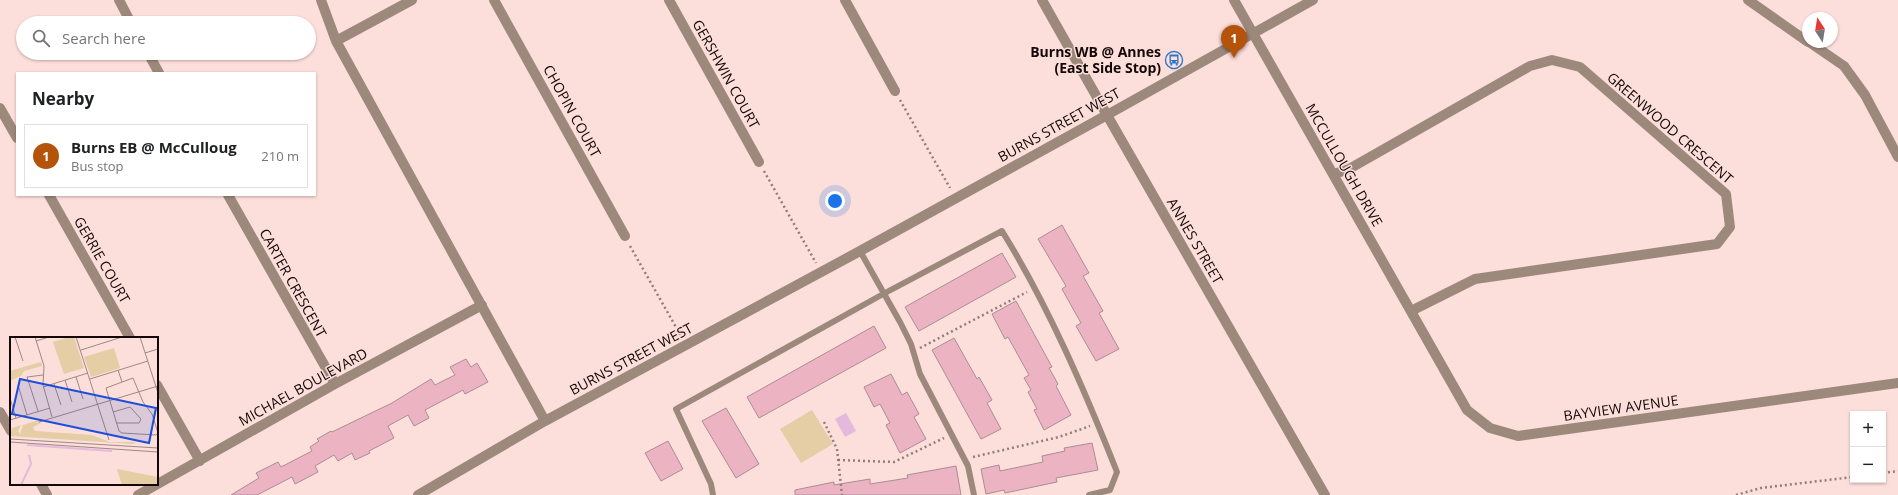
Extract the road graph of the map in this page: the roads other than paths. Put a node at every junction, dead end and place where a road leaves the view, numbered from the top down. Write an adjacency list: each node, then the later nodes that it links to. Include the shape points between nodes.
1 (118, 0): 11 (street)
2 (321, 0): 14 (street)
3 (412, 0): 14 (street)
4 (494, 0): 27 (street, CHOPIN COURT)
5 (669, 0): 23 (street, GERSHWIN COURT)
6 (845, 0): 18 (street)
7 (1042, 0): 20 (street, ANNES STREET)
8 (1234, 0): 12 (street, MCCULLOUGH DRIVE)
9 (1313, 0): 12 (street, BURNS STREET WEST)
10 (1748, 0): 13 (street)
11 (127, 16)
12 (1253, 33): 20 (street, BURNS STREET WEST); 24 (street, MCCULLOUGH DRIVE)
13 (1802, 38)
14 (336, 41): 30 (street)
15 (1817, 48): 22 (street, via 1844,66 1865,95)
16 (152, 60): 17 (street)
17 (159, 72)
18 (895, 91)
19 (0, 108): 21 (street)
20 (1107, 115): 28 (street, BURNS STREET WEST); 49 (street, ANNES STREET)
21 (16, 136)
22 (1898, 157)
23 (759, 162)
24 (1334, 174): 31 (street, MCCULLOUGH DRIVE); 31 (street, GREENWOOD CRESCENT, via 1349,169 1530,66 1552,60 1580,67 1726,194 1730,226 1717,244 1475,279)
25 (50, 196): 32 (street, GERRIE COURT)
26 (229, 196): 34 (street, CARTER CRESCENT)
27 (625, 236)
28 (860, 251): 29 (lane); 37 (street, BURNS STREET WEST)
29 (885, 293): 46 (lane, via 676,409 711,484); 47 (lane, via 913,352 920,374 968,466); 48 (lane, via 1002,231 1035,288 1098,422 1117,472 1110,490)
30 (482, 305): 34 (street, MICHAEL BOULEVARD); 37 (street)
31 (1411, 311): 33 (street, BAYVIEW AVENUE, via 1467,410 1490,428 1518,436)
32 (129, 337)
33 (1898, 383)
34 (335, 384): 39 (street, MICHAEL BOULEVARD)
35 (158, 387): 39 (street)
36 (0, 412): 38 (street)
37 (545, 421): 45 (street, BURNS STREET WEST)
38 (10, 429)
39 (200, 461): 40 (street, MICHAEL BOULEVARD)
40 (158, 484)
41 (42, 485): 43 (street)
42 (156, 485): 44 (street, MICHAEL BOULEVARD)
43 (47, 495)
44 (138, 495)
45 (418, 495)
46 (713, 495)
47 (974, 495)
48 (1089, 495)
49 (1325, 495)

